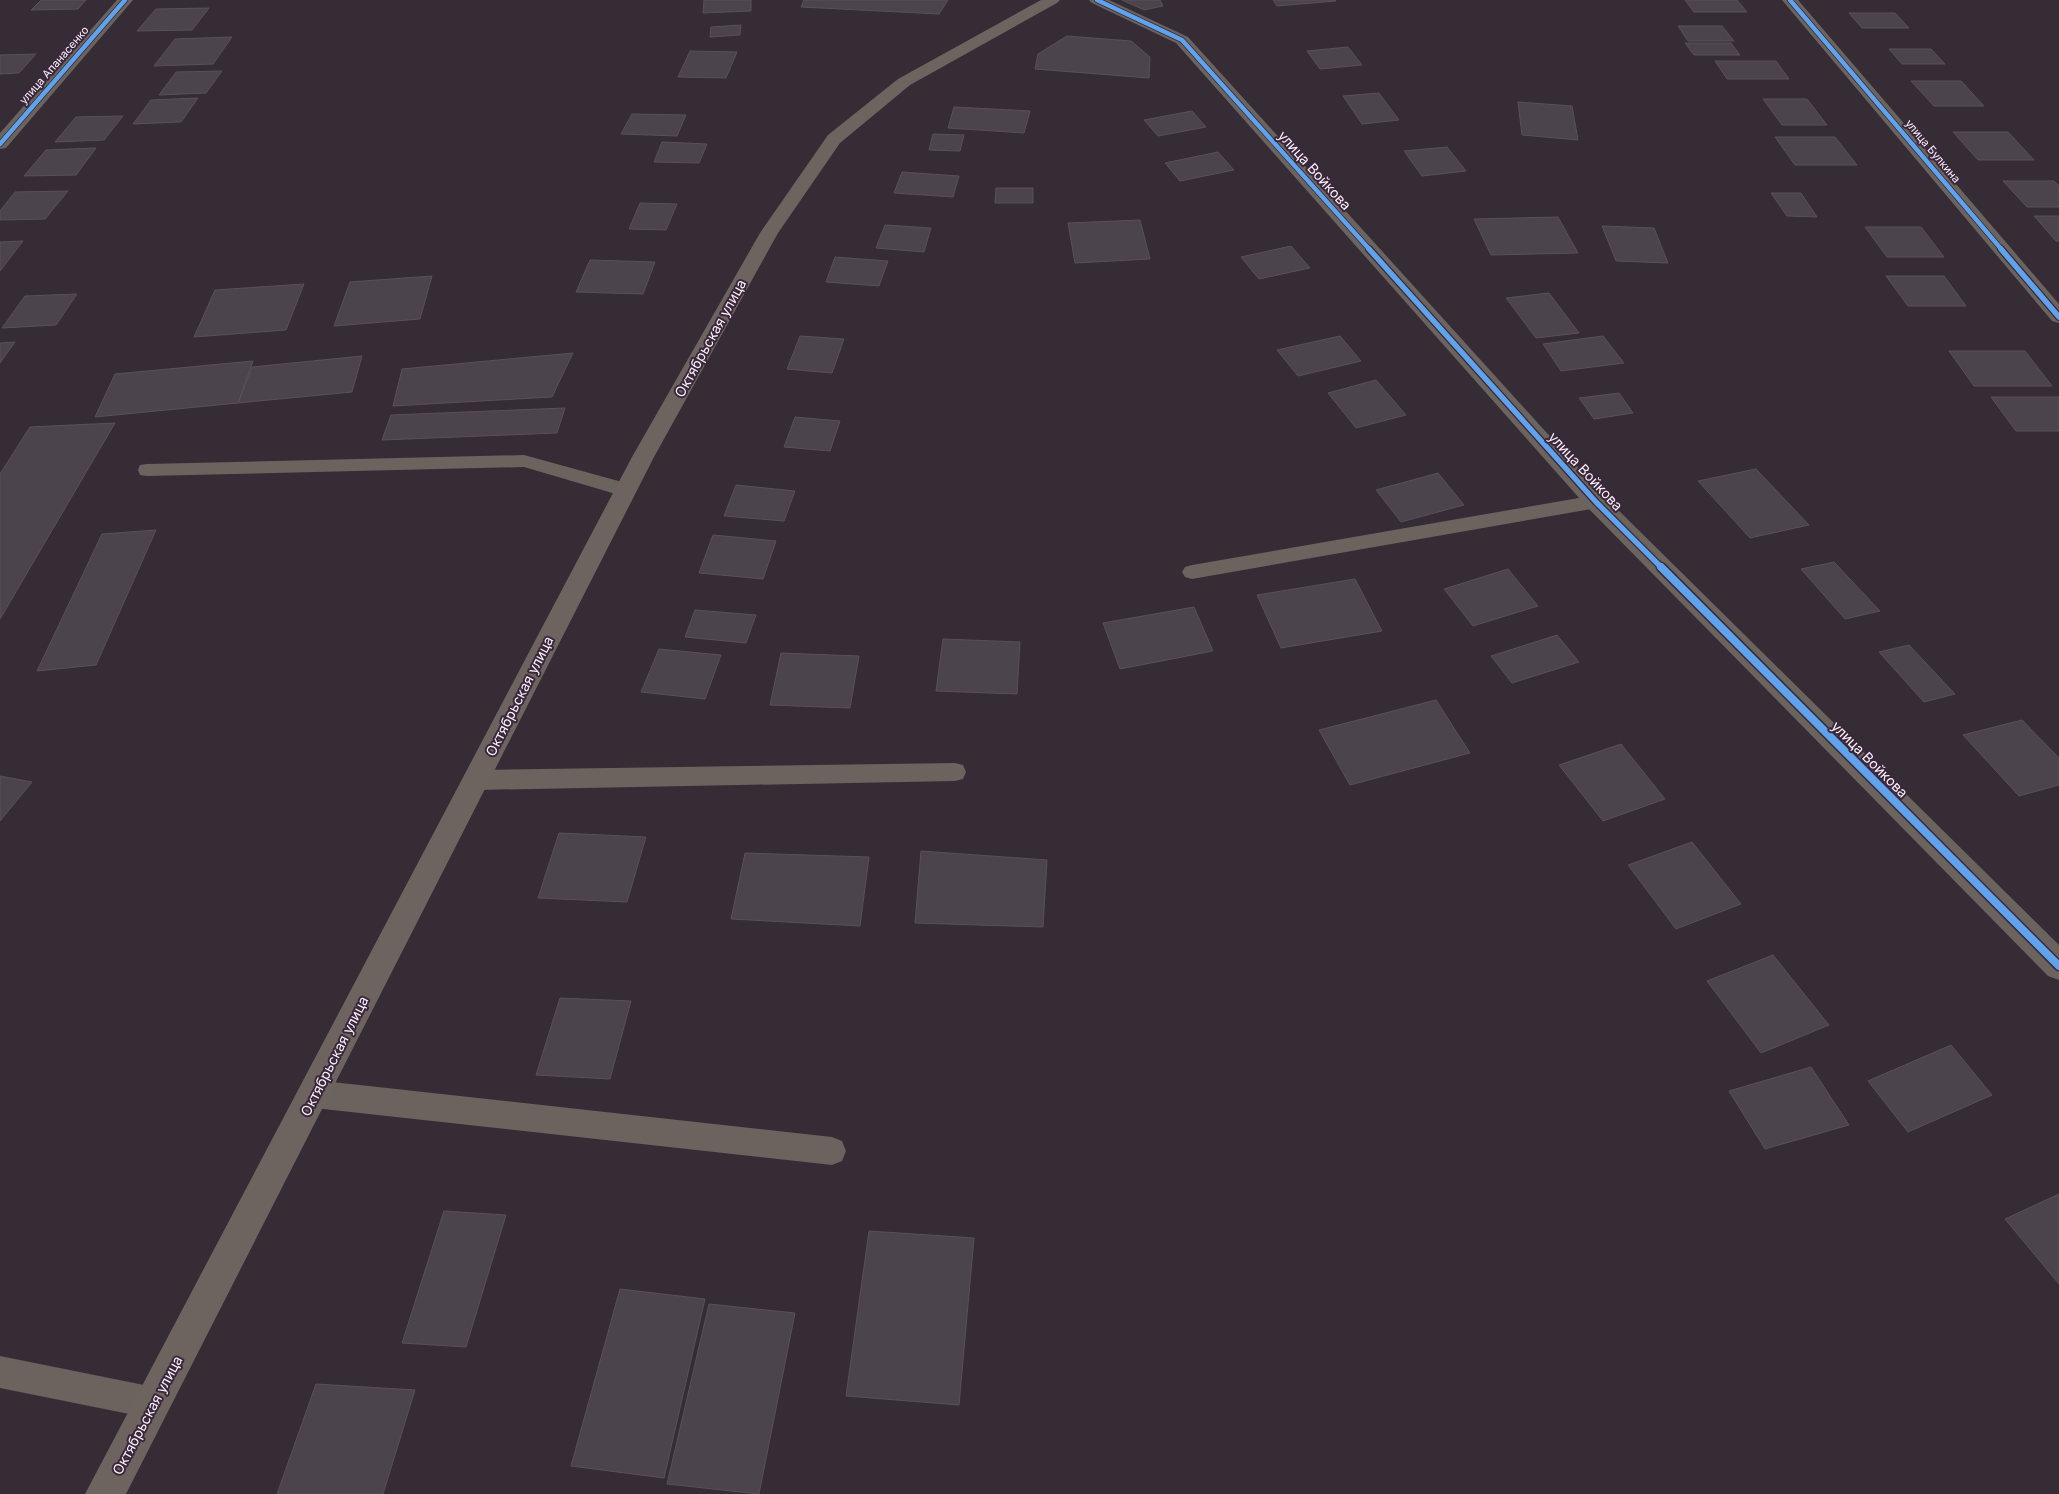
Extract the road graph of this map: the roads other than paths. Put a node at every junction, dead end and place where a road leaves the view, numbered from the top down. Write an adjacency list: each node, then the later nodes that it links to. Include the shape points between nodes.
1 (125, 0): 5 (street, улица Апанасенко)
2 (1052, 0): 8 (main road, Октябрьская улица, via 904,82 834,139 769,233)
3 (1097, 0): 9 (street, улица Войкова, via 1182,40)
4 (1790, 0): 6 (street, улица Булкина)
5 (0, 144)
6 (2059, 317)
7 (146, 470): 8 (lane, via 524,461)
8 (626, 490): 12 (main road, Октябрьская улица)
9 (1596, 502): 10 (lane); 13 (street, улица Войкова)
10 (1192, 572)
11 (955, 772): 12 (lane)
12 (476, 780): 15 (main road, Октябрьская улица)
13 (2047, 942): 14 (street, улица Войкова)
14 (2059, 966)
15 (314, 1094): 16 (lane); 18 (main road, Октябрьская улица)
16 (832, 1151)
17 (0, 1372): 18 (lane)
18 (154, 1403): 19 (main road, Октябрьская улица)
19 (105, 1494)

